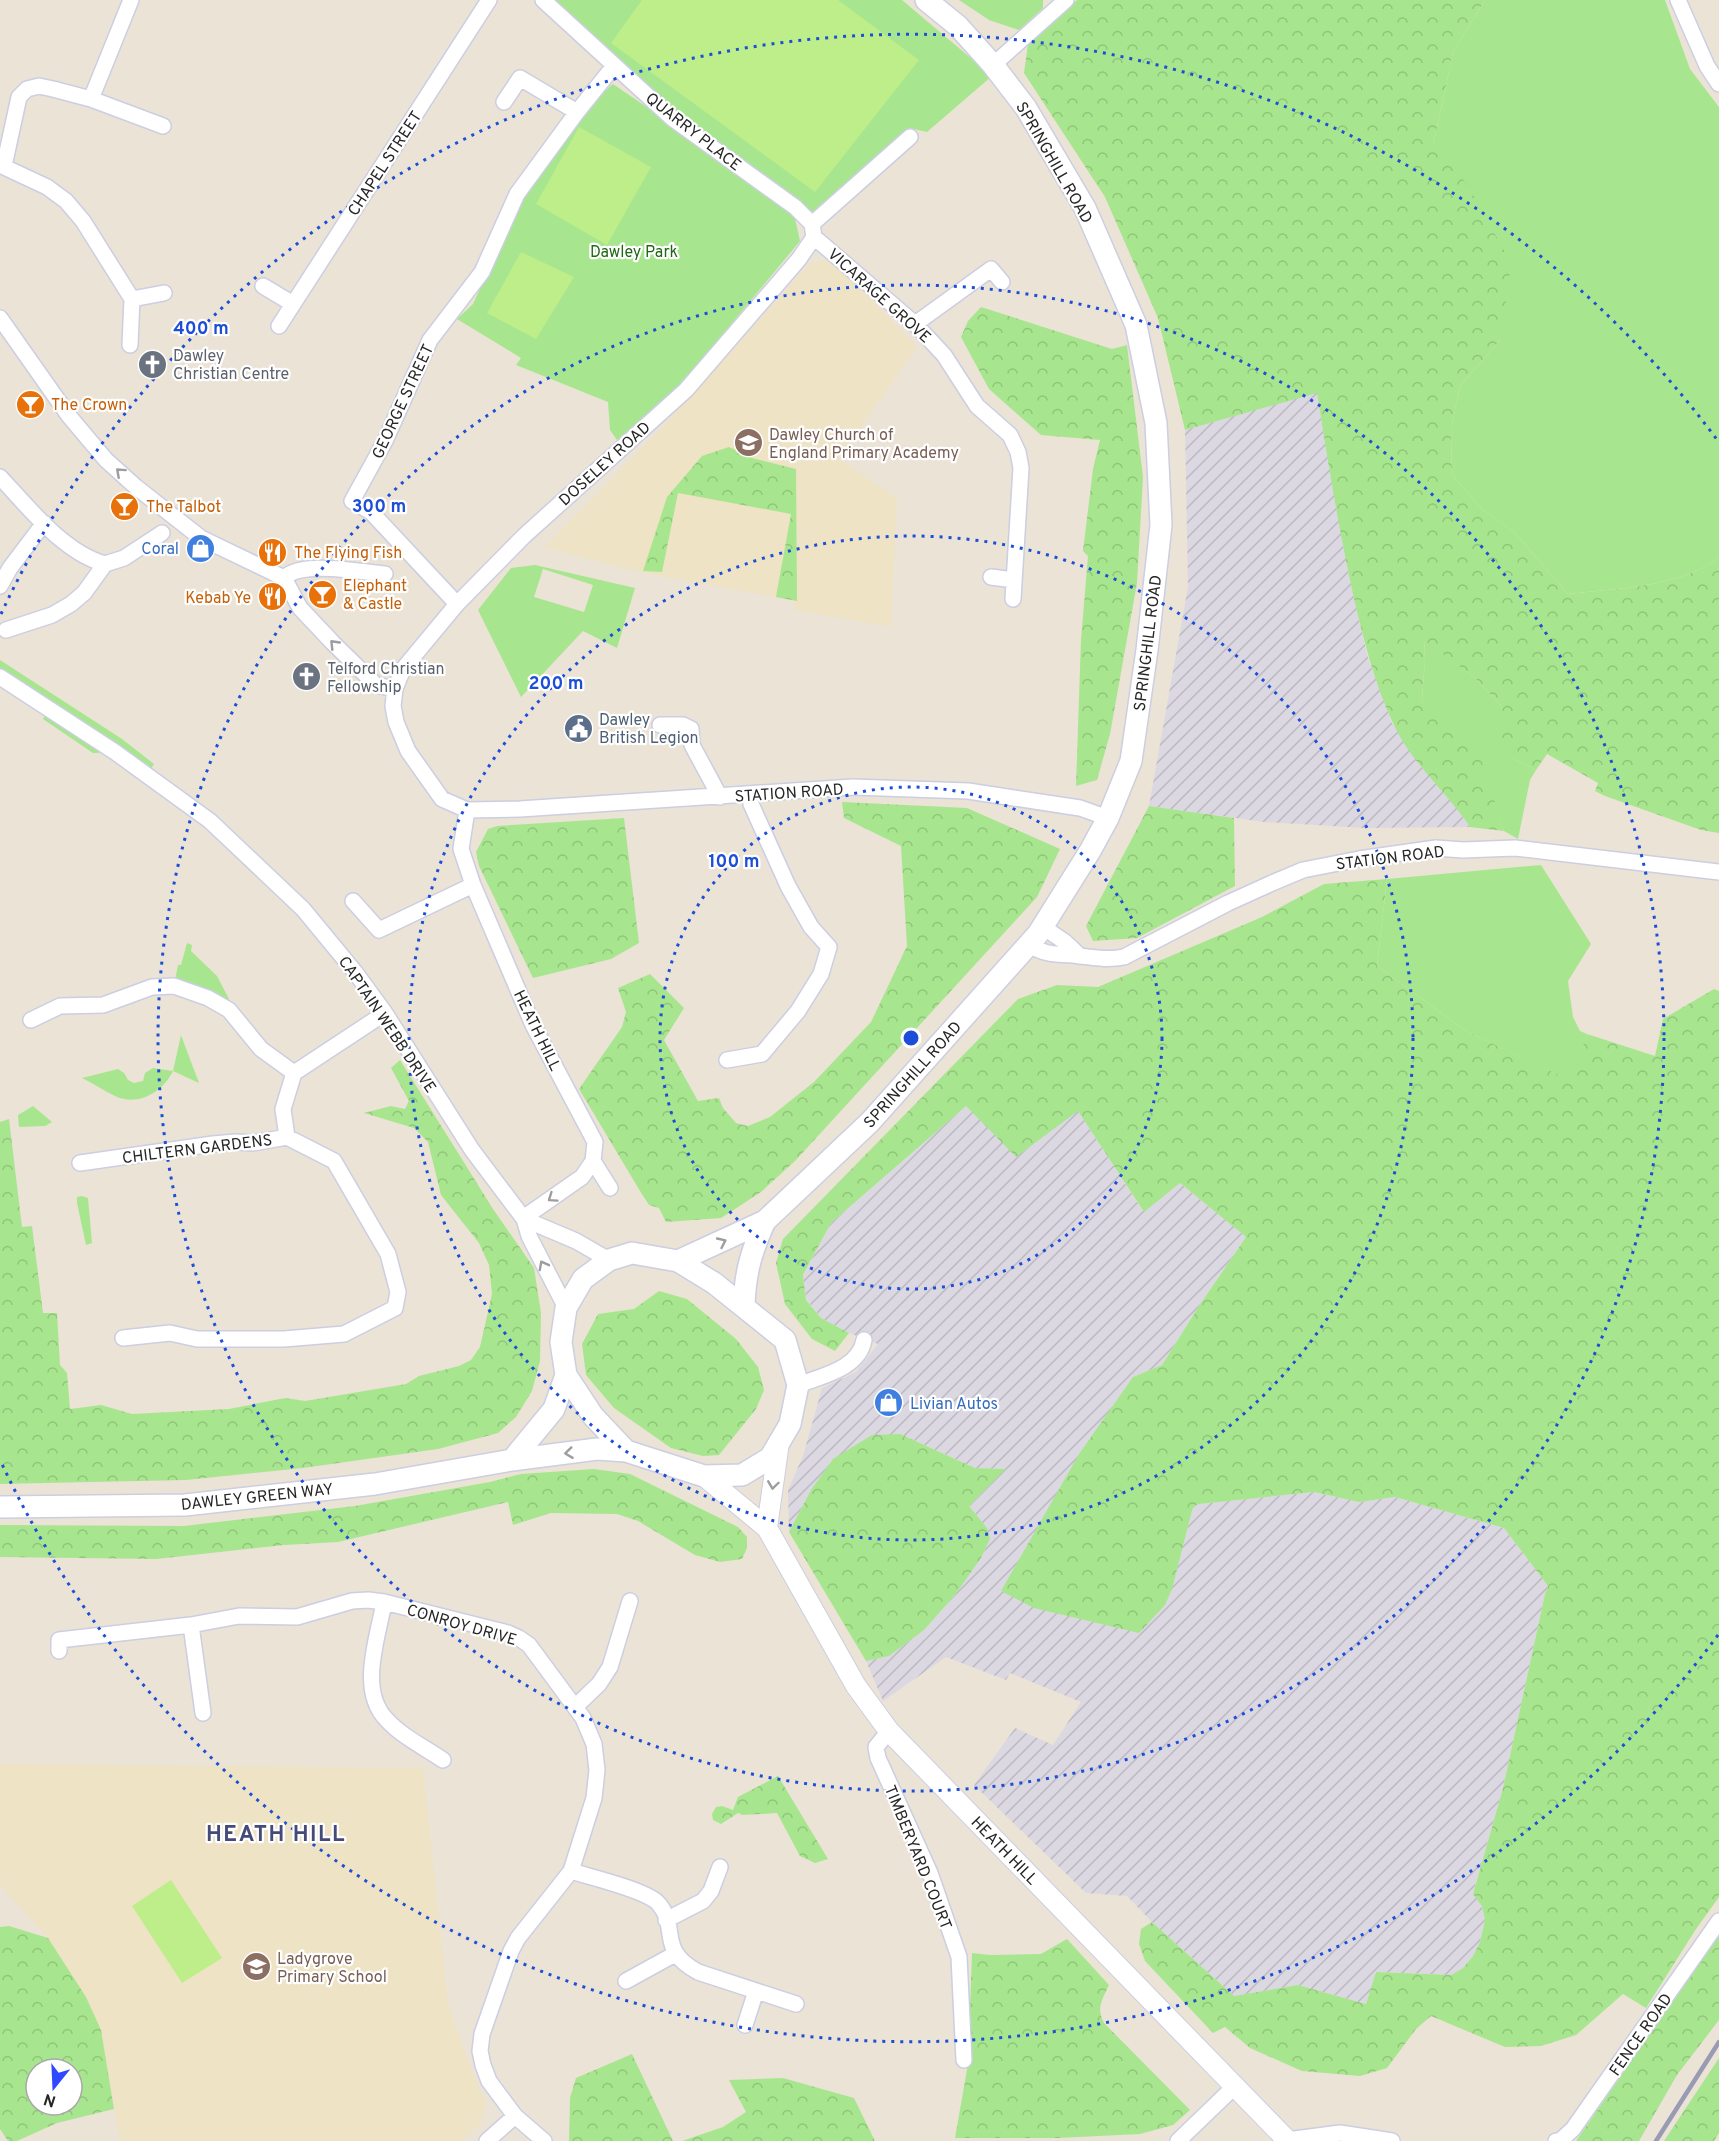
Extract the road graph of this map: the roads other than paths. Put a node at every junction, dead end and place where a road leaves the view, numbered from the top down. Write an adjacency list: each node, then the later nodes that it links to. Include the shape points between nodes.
1 (131, 0): 10 (street)
2 (489, 0): 21 (street, CHAPEL STREET)
3 (543, 0): 8 (street, QUARRY PLACE)
4 (926, 0): 7 (main road, SPRINGHILL ROAD, via 958,26)
5 (1066, 0): 7 (street)
6 (1678, 0): 9 (street)
7 (993, 65): 44 (main road, SPRINGHILL ROAD, via 1026,108 1085,208 1136,325 1156,423 1161,525 1147,650 1131,761)
8 (614, 66): 12 (street, GEORGE STREET); 16 (street, QUARRY PLACE, via 673,119 795,207)
9 (1719, 84)
10 (91, 99): 13 (street); 15 (street, via 39,86 27,89 20,97)
11 (504, 102): 12 (street, via 520,78)
12 (577, 112): 36 (street, GEORGE STREET, via 517,194 483,272 430,340 385,441 352,501 371,512)
13 (163, 126)
14 (910, 137): 16 (street, DOSELEY ROAD)
15 (2, 166): 20 (street, via 47,187 66,201 84,221)
16 (813, 230): 23 (street, VICARAGE GROVE); 36 (street, DOSELEY ROAD, via 785,276 686,390 524,536)
17 (1002, 282): 23 (street, via 991,269)
18 (263, 286): 21 (street)
19 (164, 293): 20 (street)
20 (132, 299): 25 (street)
21 (293, 304): 24 (street, CHAPEL STREET)
22 (0, 318): 32 (street, one-way to 22, via 201,538 136,487 69,416)
23 (915, 324): 33 (street, VICARAGE GROVE, via 944,355 977,406 1010,435 1018,453 1021,468)
24 (279, 326)
25 (130, 345)
26 (0, 477): 27 (street)
27 (44, 523): 29 (street, via 83,557); 34 (street)
28 (162, 533): 29 (street, via 124,558)
29 (105, 564): 37 (street, via 71,604 52,615)
30 (385, 574): 32 (street, via 314,568 289,573)
31 (991, 577): 33 (street)
32 (284, 578): 39 (street, one-way to 32, via 376,685 300,608)
33 (1014, 580): 35 (street, VICARAGE GROVE)
34 (0, 586)
35 (1013, 599)
36 (457, 604): 39 (street, DOSELEY ROAD, via 403,669)
37 (6, 630)
38 (0, 677): 51 (street, CAPTAIN WEBB DRIVE, via 115,752 210,821 303,909)
39 (395, 689): 43 (street, via 396,723 408,751 442,799)
40 (660, 725): 42 (street, via 691,729 692,745)
41 (750, 795): 42 (street, STATION ROAD); 44 (street, STATION ROAD, via 853,787 968,791 1080,808); 53 (street, via 788,886 811,927 829,947 821,974 798,1011 762,1054)
42 (720, 797): 43 (street, STATION ROAD)
43 (466, 810): 46 (street, HEATH HILL, via 461,849)
44 (1108, 818): 48 (main road, SPRINGHILL ROAD)
45 (1719, 872): 50 (street, STATION ROAD, via 1522,848 1422,850 1303,870 1228,903 1124,957)
46 (473, 885): 47 (street, via 379,930); 56 (street, HEATH HILL, via 533,1025 595,1142)
47 (353, 901)
48 (1043, 927): 49 (main road, SPRINGHILL ROAD); 50 (street)
49 (1029, 945): 50 (street, STATION ROAD, via 1050,955); 60 (main road, SPRINGHILL ROAD, via 870,1122)
50 (1080, 956)
51 (385, 1013): 54 (street); 59 (street, CAPTAIN WEBB DRIVE, via 472,1150)
52 (31, 1020): 54 (street, via 60,1006 103,1005 152,987 174,986 229,1010 261,1049)
53 (727, 1060)
54 (294, 1073): 55 (street, via 283,1109)
55 (287, 1137): 57 (street, CHILTERN GARDENS); 65 (street, CHILTERN GARDENS, via 334,1161 388,1254 398,1292 395,1308 344,1334 197,1339 170,1333)
56 (593, 1161): 58 (street); 59 (street, one-way to 59, via 582,1177)
57 (80, 1163)
58 (610, 1188)
59 (524, 1219): 61 (street); 64 (street, CAPTAIN WEBB DRIVE, one-way to 59)
60 (765, 1221): 62 (main road, SPRINGHILL ROAD, one-way to 60); 63 (main road, SPRINGHILL ROAD, via 748,1262)
61 (609, 1260): 62 (main road, via 632,1253); 64 (main road, via 583,1279)
62 (678, 1261): 63 (main road)
63 (744, 1306): 68 (main road, via 785,1340)
64 (566, 1308): 67 (main road, via 561,1342)
65 (123, 1338)
66 (864, 1340): 68 (street, via 862,1350 842,1368)
67 (566, 1375): 70 (main road, via 593,1416); 71 (main road, via 554,1409)
68 (798, 1385): 69 (main road, via 790,1424)
69 (779, 1442): 72 (main road, via 770,1458 742,1475); 74 (street, one-way to 74)
70 (626, 1451): 71 (main road, DAWLEY GREEN WAY, one-way to 71, via 597,1449); 72 (main road)
71 (512, 1460): 73 (main road, DAWLEY GREEN WAY, via 375,1484 185,1505)
72 (704, 1476): 74 (street, HEATH HILL)
73 (0, 1507)
74 (767, 1528): 81 (street, HEATH HILL, via 856,1686)
75 (630, 1601): 79 (street, via 610,1667)
76 (384, 1602): 77 (street, CONROY DRIVE, via 352,1601 297,1617 239,1616); 79 (street, CONROY DRIVE, via 519,1638); 82 (street, via 371,1672 373,1697 387,1720)
77 (191, 1625): 78 (street, CONROY DRIVE, via 59,1640); 80 (street)
78 (60, 1651)
79 (575, 1707): 84 (street, CONROY DRIVE, via 594,1744 597,1770 594,1798)
80 (203, 1713)
81 (889, 1731): 92 (street, TIMBERYARD COURT, via 876,1747 878,1758 930,1873 958,1957); 93 (street, HEATH HILL)
82 (443, 1760)
83 (720, 1867): 85 (street, via 708,1896)
84 (571, 1871): 85 (street, via 650,1896); 94 (street, CONROY DRIVE, via 518,1938 482,2034 480,2051 489,2081)
85 (666, 1920): 87 (street)
86 (1719, 1921): 100 (street, FENCE ROAD, via 1573,2130)
87 (675, 1954): 88 (street); 89 (street, via 698,1972)
88 (626, 1981)
89 (756, 1991): 90 (street); 91 (street)
90 (796, 2004)
91 (745, 2025)
92 (964, 2060)
93 (1234, 2087): 95 (street, HEATH HILL); 98 (street)
94 (515, 2115): 96 (street); 97 (street, CONROY DRIVE)
95 (1287, 2140): 99 (street, via 1340,2133)
96 (487, 2141)
97 (544, 2141)
98 (1178, 2141)
99 (1392, 2141)
100 (1556, 2141)

